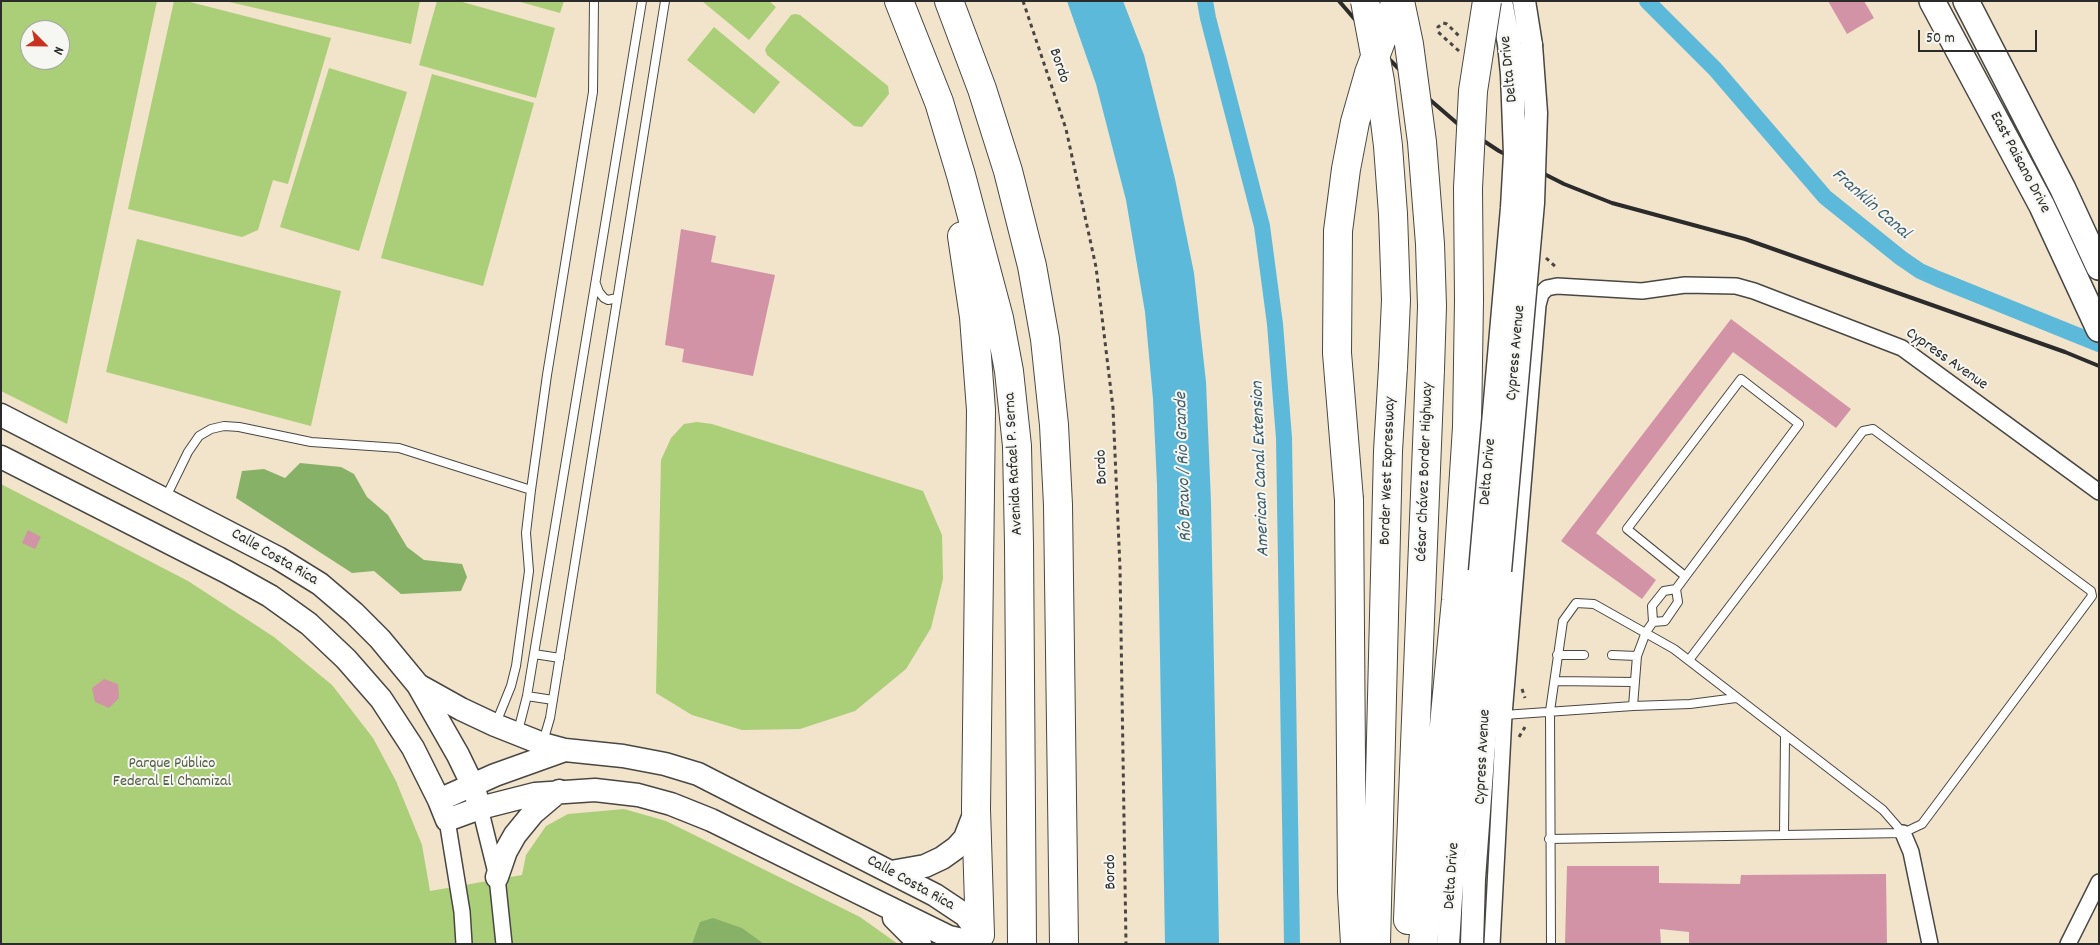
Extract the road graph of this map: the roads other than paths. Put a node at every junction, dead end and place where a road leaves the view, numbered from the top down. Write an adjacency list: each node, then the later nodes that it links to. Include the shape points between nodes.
1 (594, 1): 21 (lane, via 593,92)
2 (642, 1): 16 (lane)
3 (665, 1): 17 (lane)
4 (899, 1): 14 (highway, Avenida Rafael P. Serna, via 939,102)
5 (949, 1): 67 (highway, via 1008,171 1032,266 1045,339 1058,506)
6 (1365, 1): 69 (highway, Border West Expressway, bridge, via 1388,146 1396,300 1388,451)
7 (1396, 1): 68 (highway, bridge, via 1368,73 1355,122 1338,231 1337,353 1349,500)
8 (1400, 1): 70 (highway, César Chávez Border Highway, bridge, via 1422,142 1432,306)
9 (1487, 1): 71 (highway, bridge, via 1473,91 1468,188 1467,427 1456,600)
10 (1501, 1): 24 (main road, Delta Drive, bridge, via 1509,44 1515,154)
11 (1524, 1): 24 (main road, Delta Drive, bridge, via 1536,114 1533,203)
12 (1932, 1): 18 (main road, East Paisano Drive, via 2042,206)
13 (1966, 1): 15 (main road, East Paisano Drive, via 2063,189)
14 (961, 175): 53 (highway, via 962,239 974,317 981,410); 66 (highway, Avenida Rafael P. Serna, via 999,318 1009,371 1017,446)
15 (2099, 268)
16 (596, 284): 17 (lane, via 604,298); 29 (lane)
17 (617, 298): 34 (lane)
18 (2099, 330)
19 (1, 415): 23 (main road, Calle Costa Rica)
20 (1, 457): 54 (main road, via 235,577 270,596 309,624 381,698 413,748)
21 (531, 490): 23 (lane, via 399,448 311,442 239,426 224,426 199,436); 45 (lane, via 526,532 529,571 516,666)
22 (2099, 492): 44 (street, Cypress Avenue, via 1902,348 1754,291 1736,286 1685,285 1642,290 1548,288 1541,294 1538,305)
23 (165, 498): 38 (main road, Calle Costa Rica, via 320,584 367,626)
24 (1490, 571): 72 (main road, Delta Drive, via 1454,850); 73 (main road, Delta Drive)
25 (1685, 576): 25 (lane, via 1799,424 1741,379 1628,529); 26 (lane)
26 (1676, 589): 27 (lane, via 1664,591 1652,606); 27 (lane, via 1678,602 1666,621)
27 (1653, 622): 28 (lane)
28 (1646, 632): 30 (lane, via 1594,604 1576,603 1563,621); 33 (lane); 35 (lane)
29 (534, 654): 34 (lane); 39 (lane)
30 (1557, 655): 31 (lane); 36 (lane)
31 (1584, 655)
32 (1612, 655): 33 (lane)
33 (1636, 656): 37 (lane)
34 (560, 658): 41 (lane)
35 (1689, 660): 40 (lane); 55 (lane, via 1863,431 1873,429 2091,591 2092,596 1922,824)
36 (1555, 681): 37 (lane); 43 (lane)
37 (1634, 682): 42 (lane)
38 (418, 685): 45 (main road); 50 (main road, Calle Costa Rica)
39 (527, 696): 41 (lane); 46 (lane)
40 (1736, 698): 42 (lane); 47 (lane)
41 (553, 700): 48 (lane)
42 (1634, 706): 43 (lane)
43 (1550, 711): 44 (lane); 57 (lane)
44 (1504, 715): 74 (street, Cypress Avenue)
45 (495, 725): 46 (main road)
46 (518, 734): 48 (main road)
47 (1785, 736): 55 (lane, via 1883,810); 56 (lane)
48 (543, 744): 49 (main road)
49 (565, 750): 50 (main road, Calle Costa Rica); 58 (main road, Calle Costa Rica, via 623,756 698,774)
50 (473, 786): 52 (main road, Calle Costa Rica); 54 (main road, Calle Costa Rica)
51 (559, 791): 52 (main road, Calle Costa Rica); 59 (main road, via 533,813 515,835); 61 (main road, Calle Costa Rica, via 595,790 638,795 671,804 711,820)
52 (480, 808): 54 (main road, Calle Costa Rica); 59 (street)
53 (976, 809): 58 (main road, via 964,838 956,848 925,866); 62 (highway)
54 (443, 810): 63 (street, via 462,912)
55 (1903, 833): 56 (lane); 76 (street, via 1911,852)
56 (1784, 834): 57 (lane)
57 (1549, 839): 75 (lane)
58 (891, 872): 62 (main road, Calle Costa Rica, via 965,914)
59 (497, 877): 64 (street)
60 (2099, 882): 77 (street)
61 (875, 900): 62 (main road, Calle Costa Rica, via 949,937 967,941); 65 (main road)
62 (980, 939)
63 (464, 944)
64 (504, 944)
65 (920, 944)
66 (1022, 944)
67 (1064, 944)
68 (1355, 944)
69 (1376, 944)
70 (1407, 944)
71 (1423, 944)
72 (1448, 944)
73 (1472, 944)
74 (1492, 944)
75 (1551, 944)
76 (1930, 944)
77 (2068, 944)

